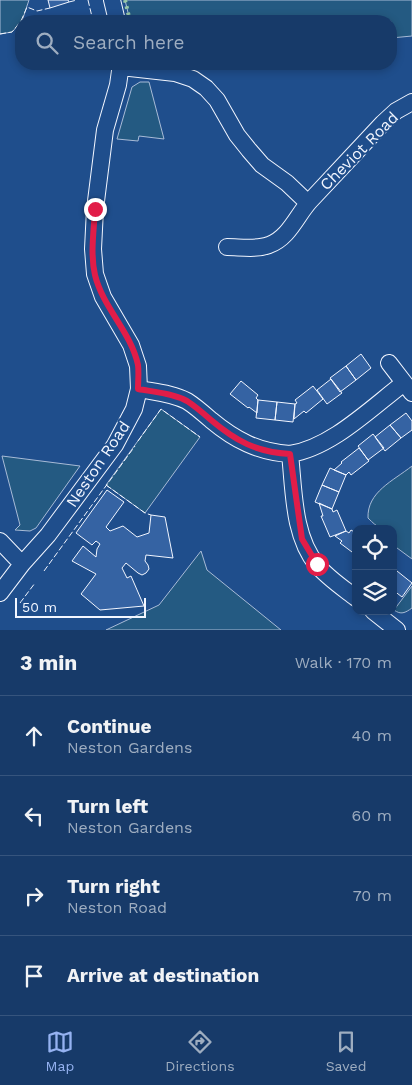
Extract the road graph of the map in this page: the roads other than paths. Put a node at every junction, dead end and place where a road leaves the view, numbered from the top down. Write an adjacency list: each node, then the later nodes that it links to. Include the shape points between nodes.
1 (112, 0): 2 (street)
2 (116, 15)
3 (120, 70): 10 (street, Neston Road, via 105,130 95,209 94,274 103,298 131,345 138,366)
4 (152, 70): 6 (street, Cheviot Road, via 175,73 206,88 217,100 237,135 262,165)
5 (412, 102): 6 (street, Cheviot Road, via 383,123)
6 (308, 203): 7 (street, Cheviot Road, via 283,236 270,245)
7 (227, 247)
8 (389, 364): 9 (street)
9 (408, 388): 11 (street, via 322,445)
10 (138, 389): 11 (street, via 178,396 243,443 259,450); 13 (street, Neston Road, via 134,409 115,445 48,535)
11 (290, 454): 15 (street, via 302,539 317,564)
12 (0, 540): 13 (street)
13 (22, 564): 14 (street, Neston Road)
14 (0, 593)
15 (352, 595)
16 (378, 615): 17 (street)
17 (397, 630)

